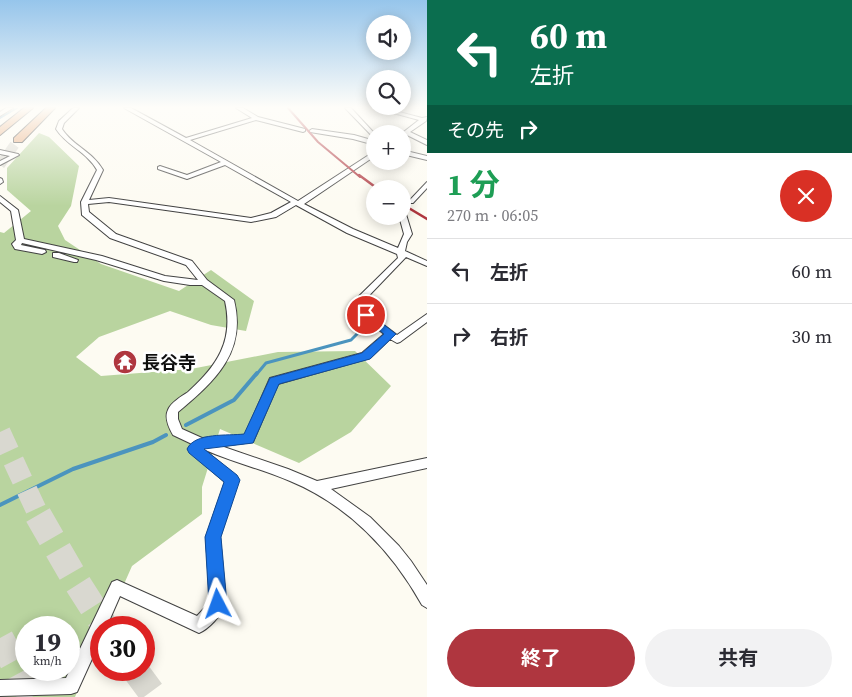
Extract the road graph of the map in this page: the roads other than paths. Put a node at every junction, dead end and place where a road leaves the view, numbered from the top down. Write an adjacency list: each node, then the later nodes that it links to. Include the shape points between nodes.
1 (69, 141): 12 (street, via 87,152 100,170)
2 (189, 141): 8 (street)
3 (0, 152): 7 (street, via 16,155)
4 (411, 154): 5 (street)
5 (427, 158)
6 (366, 159): 14 (street)
7 (0, 163)
8 (224, 163): 9 (street, via 187,177); 14 (street)
9 (160, 168)
10 (427, 184): 13 (street)
11 (0, 198): 16 (street, via 14,210)
12 (84, 202): 14 (street, via 109,200 251,220); 20 (street, via 85,213 113,236 185,261)
13 (411, 202)
14 (301, 203): 17 (street, via 348,230)
15 (405, 225): 17 (street, via 408,234)
16 (20, 240): 18 (street, via 16,244 23,249); 20 (street, via 99,258 166,280)
17 (401, 251): 19 (street); 22 (street, via 402,258 354,306)
18 (74, 260)
19 (427, 264)
20 (204, 282): 23 (street, via 229,300 234,325 223,359 202,387 173,410 172,419 177,432)
21 (427, 317): 22 (street, via 397,340)
22 (390, 334): 23 (street, via 366,356 274,381 249,439)
23 (203, 443): 25 (street); 27 (street, via 194,449 232,480 213,537 218,604 199,625 117,587 70,686)
24 (427, 463): 25 (street)
25 (316, 487): 26 (street, via 369,525 417,580)
26 (427, 600)
27 (0, 688)

